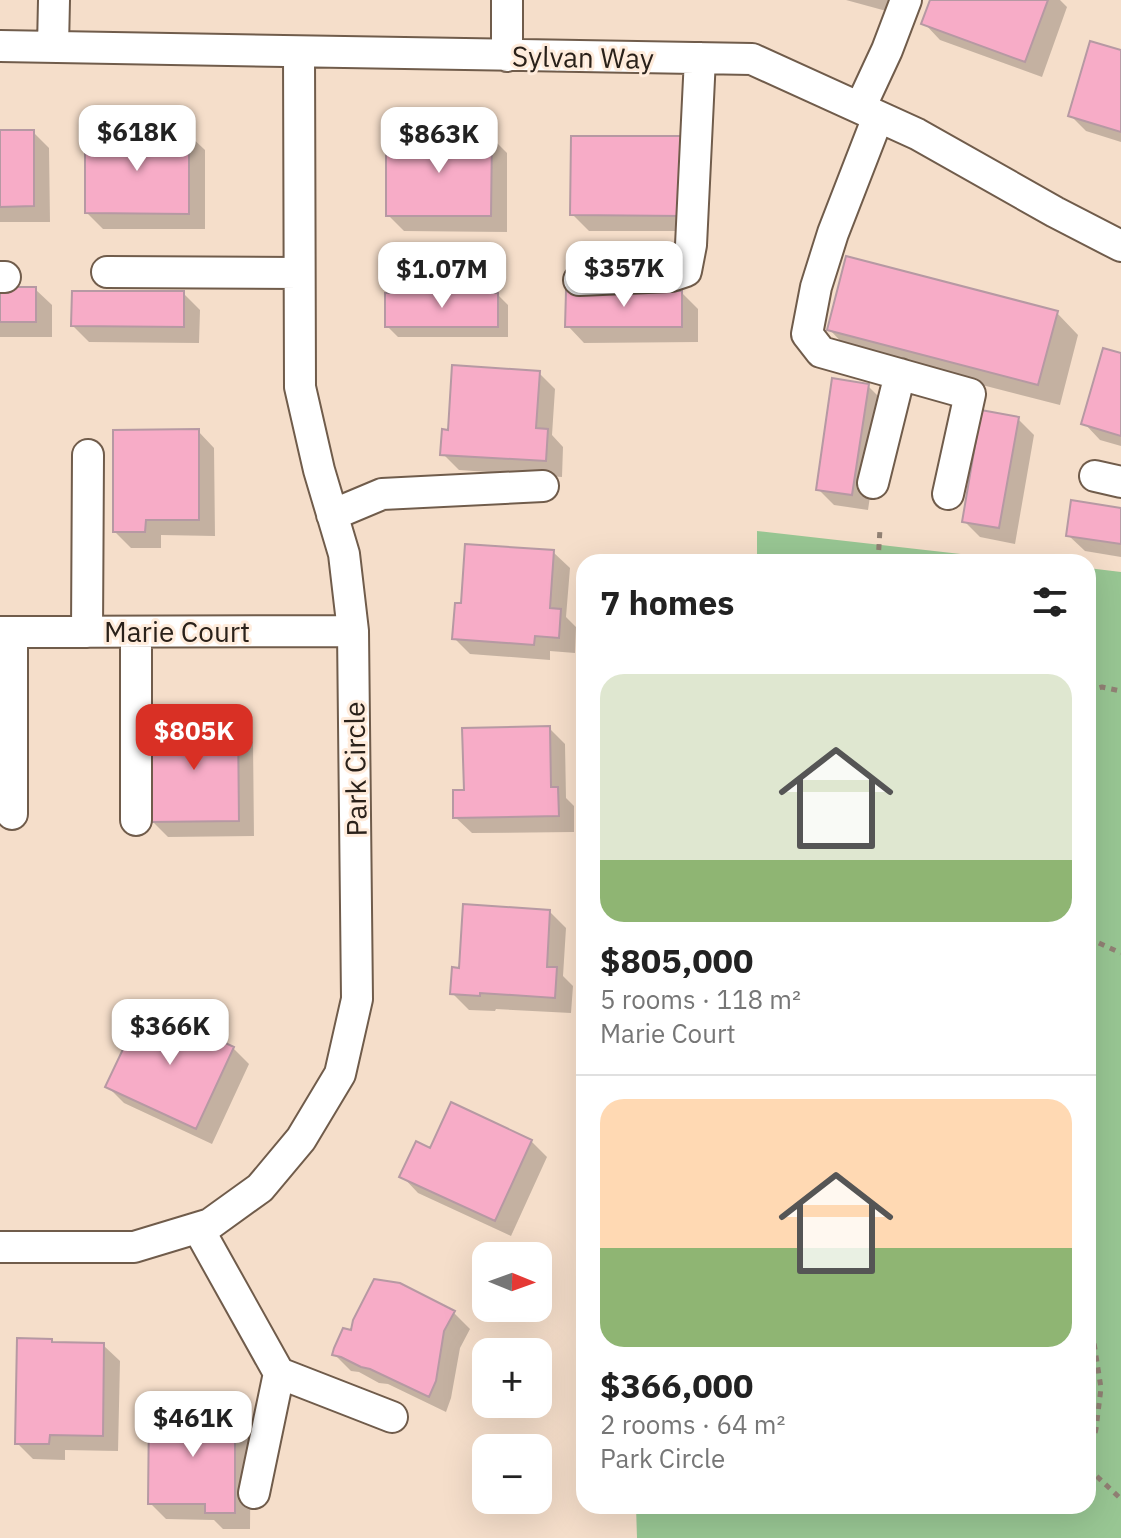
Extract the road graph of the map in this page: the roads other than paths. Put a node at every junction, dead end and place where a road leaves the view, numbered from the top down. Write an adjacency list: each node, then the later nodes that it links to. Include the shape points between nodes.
1 (54, 0): 5 (street)
2 (507, 0): 7 (street)
3 (906, 0): 9 (street)
4 (0, 46): 5 (street, Sylvan Way)
5 (53, 47): 6 (street, Sylvan Way)
6 (299, 52): 7 (street, Sylvan Way); 12 (street, Park Circle)
7 (507, 56): 8 (street, Sylvan Way)
8 (700, 58): 9 (street, Sylvan Way, via 752,59); 13 (street, via 686,271)
9 (869, 112): 10 (street, Sylvan Way); 14 (street, via 807,334 821,352)
10 (1121, 246)
11 (107, 272): 12 (street)
12 (299, 273): 19 (street, Park Circle, via 300,387)
13 (579, 280)
14 (900, 374): 16 (street); 18 (street, via 970,394)
15 (88, 455): 22 (street)
16 (873, 483)
17 (543, 486): 19 (street, via 382,494)
18 (948, 494)
19 (332, 515): 20 (street, Park Circle, via 344,554)
20 (353, 631): 23 (street, Marie Court); 26 (street, Park Circle, via 357,999 340,1074 301,1139 260,1188)
21 (6, 632): 22 (street, Marie Court); 24 (street)
22 (87, 632): 23 (street, Marie Court)
23 (136, 632): 25 (street)
24 (12, 814)
25 (136, 820)
26 (198, 1228): 27 (street, Park Circle, via 134,1247); 28 (street)
27 (0, 1247)
28 (279, 1373): 29 (street); 30 (street)
29 (392, 1417)
30 (254, 1493)

